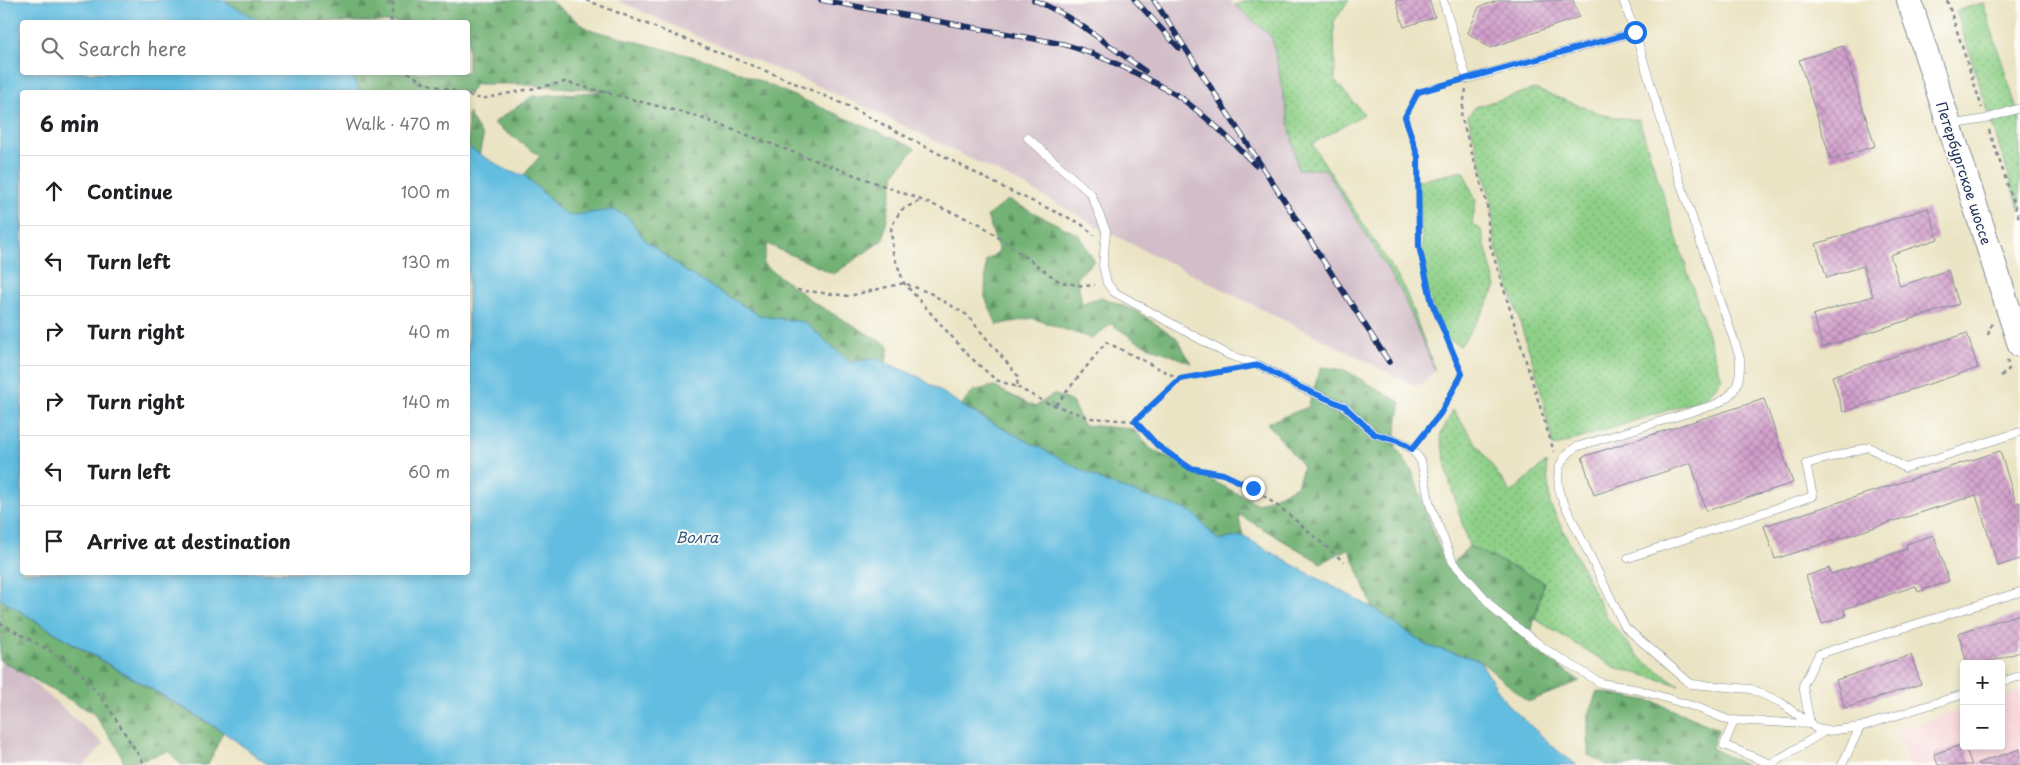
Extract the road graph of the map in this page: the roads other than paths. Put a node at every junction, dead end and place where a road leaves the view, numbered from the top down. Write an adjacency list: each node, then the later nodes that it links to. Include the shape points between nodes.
1 (1443, 0): 5 (lane, via 1467,79)
2 (1623, 0): 5 (lane)
3 (1909, 0): 10 (main road, Петербургское шоссе)
4 (1924, 0): 7 (main road, Петербургское шоссе)
5 (1635, 32): 18 (lane, via 1677,173 1740,358 1741,374 1736,389 1726,400 1576,447 1564,456 1559,468 1560,495 1625,627 1690,684 1752,689 1780,702)
6 (2020, 108): 7 (lane)
7 (1974, 121): 9 (main road, Петербургское шоссе)
8 (1028, 138): 17 (lane, via 1091,194 1106,231 1103,266 1106,283 1114,292 1229,355 1259,365 1344,406 1374,434 1412,449 1421,461 1430,505 1453,562 1498,613 1548,651 1601,683 1639,690)
9 (2020, 300)
10 (2020, 345)
11 (2020, 432): 12 (lane, via 1905,468 1869,447 1806,464 1813,496)
12 (1628, 558)
13 (2020, 592): 18 (lane, via 1819,654 1803,685)
14 (2020, 676): 15 (lane)
15 (2005, 681)
16 (1960, 695): 19 (lane)
17 (1734, 721): 18 (lane); 20 (lane, via 1724,745 1771,764)
18 (1810, 724): 20 (lane)
19 (1860, 727): 20 (lane); 21 (lane)
20 (1825, 731)
21 (1842, 765)

